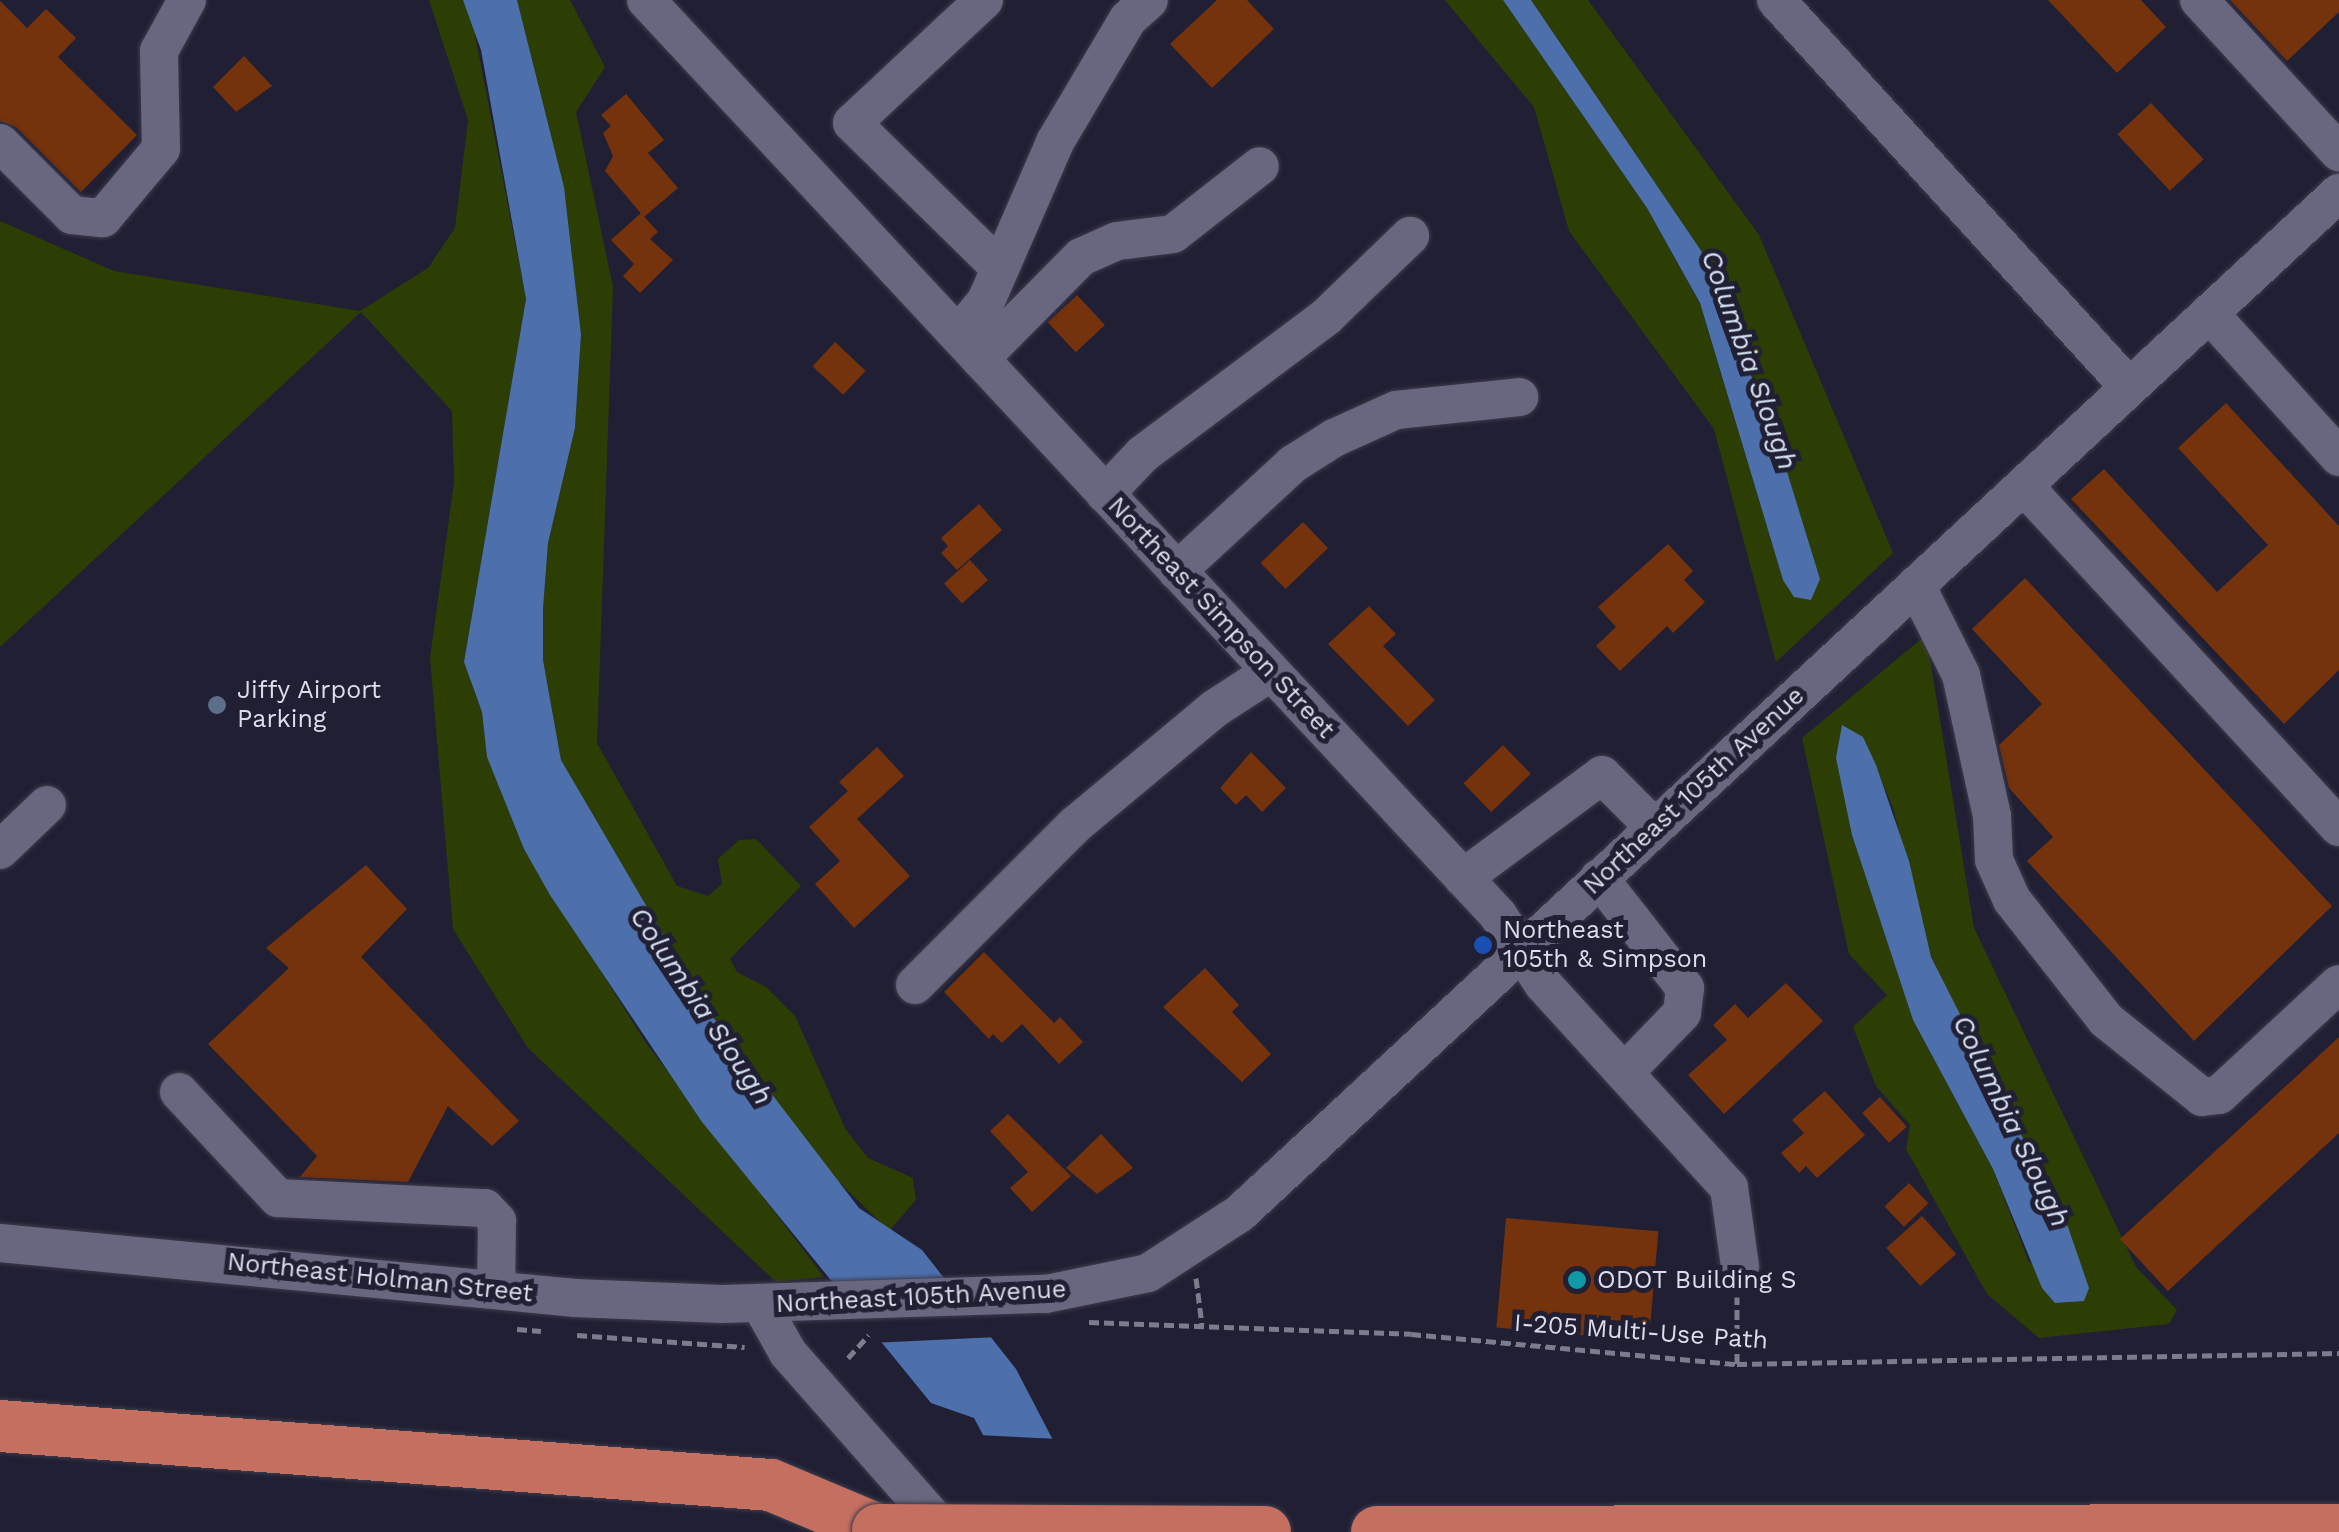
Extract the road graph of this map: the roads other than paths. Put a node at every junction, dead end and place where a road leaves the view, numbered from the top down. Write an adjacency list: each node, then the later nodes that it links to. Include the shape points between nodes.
1 (187, 0): 7 (street, via 159,50 162,149 104,218 72,214)
2 (646, 0): 14 (street, Northeast Simpson Street)
3 (984, 0): 12 (street, via 852,124)
4 (1149, 0): 12 (street, via 1128,19 1054,142)
5 (1776, 0): 15 (street)
6 (2199, 0): 8 (street)
7 (0, 143)
8 (2339, 152)
9 (1260, 166): 14 (street, via 1173,234 1117,241 1081,257)
10 (2339, 193): 13 (street, Northeast 105th Avenue)
11 (1410, 236): 19 (street, via 1326,317 1144,454)
12 (1000, 268): 14 (street)
13 (2209, 313): 15 (street, Northeast 105th Avenue); 17 (street)
14 (969, 347): 19 (street, Northeast Simpson Street)
15 (2129, 388): 18 (street, Northeast 105th Avenue)
16 (1519, 397): 20 (street, via 1396,410 1334,438 1294,464)
17 (2339, 457)
18 (2024, 486): 21 (street, Northeast 105th Avenue); 25 (street)
19 (1105, 494): 20 (street, Northeast Simpson Street)
20 (1177, 571): 22 (street, Northeast Simpson Street)
21 (1916, 585): 24 (street, Northeast 105th Avenue); 30 (street, via 1962,676 1992,816 1994,860 2012,900 2106,1020 2202,1097 2219,1094)
22 (1271, 672): 27 (street, Northeast Simpson Street); 31 (street, via 1214,708 1075,825)
23 (47, 805): 26 (street)
24 (1654, 827): 27 (street, via 1602,775); 28 (street, Northeast 105th Avenue)
25 (2339, 827)
26 (0, 850)
27 (1463, 878): 29 (street, Northeast Simpson Street)
28 (1599, 878): 29 (street, Northeast 105th Avenue); 32 (street, via 1685,988 1682,1013)
29 (1521, 950): 32 (street, Northeast Simpson Street); 37 (street, Northeast 105th Avenue, via 1254,1201 1192,1249 1117,1282 976,1298)
30 (2339, 984)
31 (915, 985)
32 (1624, 1073): 35 (street, Northeast Simpson Street, via 1728,1188)
33 (179, 1092): 36 (street, via 278,1198 485,1208 497,1221)
34 (0, 1243): 36 (street, Northeast Holman Street)
35 (1740, 1266)
36 (496, 1290): 37 (street, Northeast Holman Street)
37 (762, 1305): 41 (street, via 788,1352)
38 (0, 1426): 40 (highway, via 771,1486)
39 (2339, 1530): 43 (highway)
40 (858, 1531): 42 (highway, bridge)
41 (946, 1532)
42 (1265, 1532)
43 (1376, 1532)

